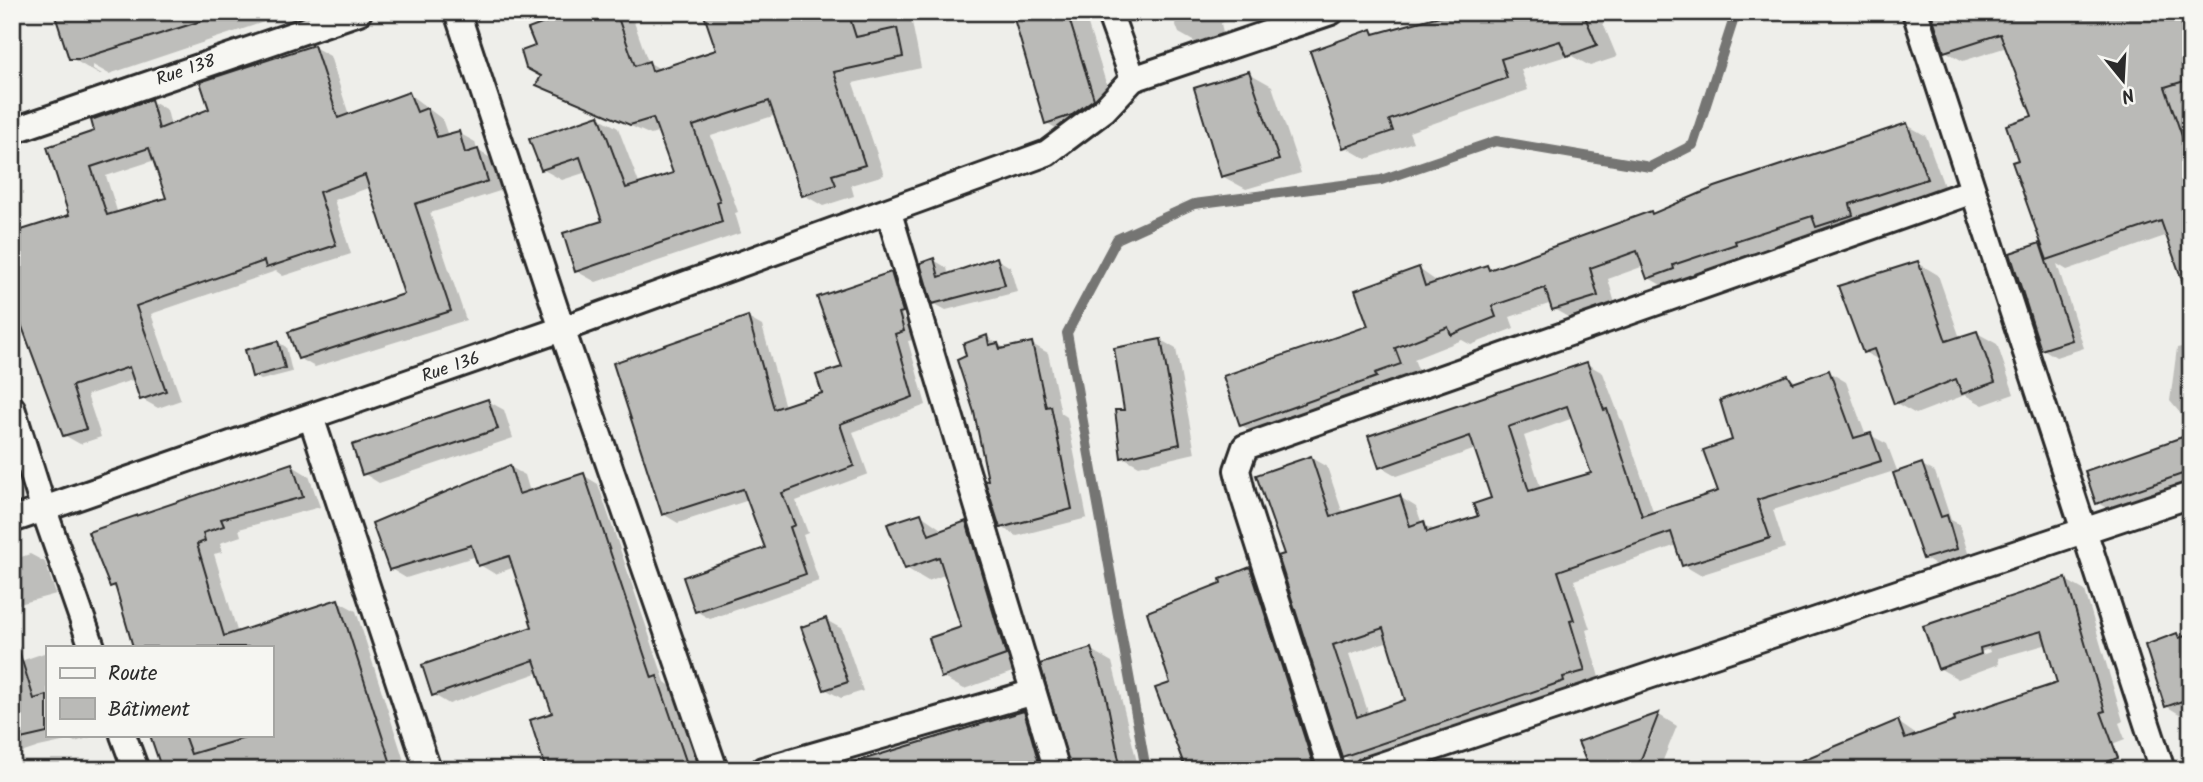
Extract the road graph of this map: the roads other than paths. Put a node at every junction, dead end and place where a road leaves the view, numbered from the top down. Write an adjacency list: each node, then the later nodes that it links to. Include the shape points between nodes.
1 (359, 12): 7 (street, Rue 138)
2 (457, 12): 10 (street)
3 (1109, 12): 6 (street)
4 (1331, 12): 6 (street)
5 (1915, 12): 8 (street)
6 (1133, 79): 9 (street, Rue 136, via 1104,110 1047,153)
7 (12, 131)
8 (1973, 191): 16 (street); 25 (street, via 1245,447 1237,470 1242,495)
9 (889, 213): 10 (street, Rue 136); 18 (street)
10 (562, 329): 12 (street, Rue 136); 22 (street)
11 (12, 408): 14 (street)
12 (311, 417): 14 (street, Rue 136); 21 (street)
13 (2191, 495): 16 (street)
14 (44, 510): 15 (street, Rue 136); 17 (street)
15 (12, 520)
16 (2084, 530): 26 (street); 27 (street)
17 (92, 646)
18 (1031, 693): 23 (street); 24 (street)
19 (123, 736): 20 (street)
20 (136, 770)
21 (428, 770)
22 (715, 770)
23 (763, 770)
24 (1057, 770)
25 (1331, 770)
26 (1367, 770)
27 (2162, 770)

